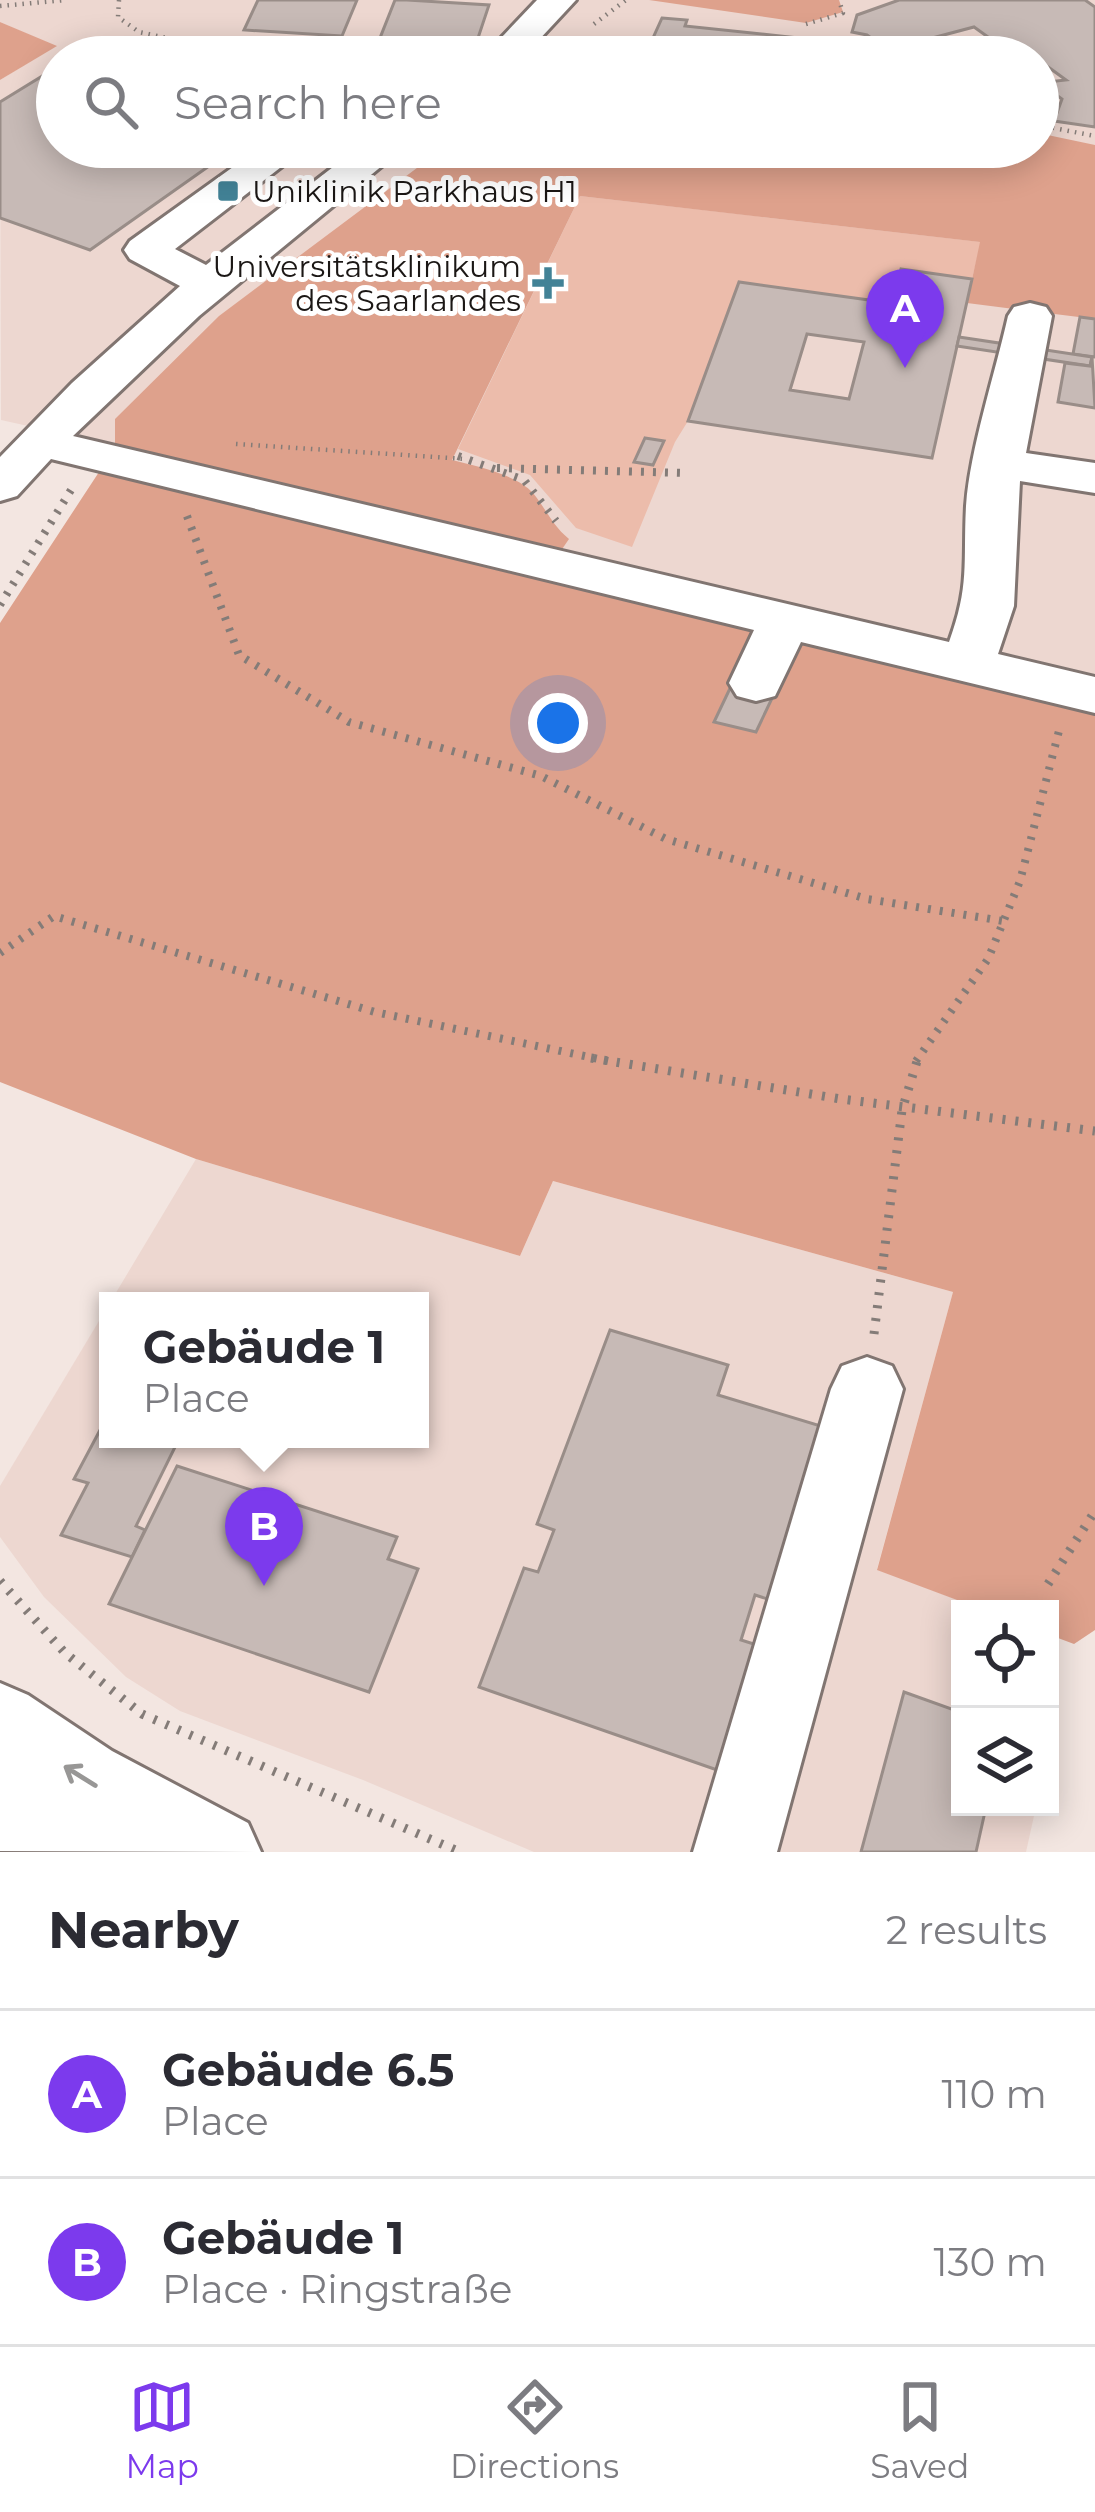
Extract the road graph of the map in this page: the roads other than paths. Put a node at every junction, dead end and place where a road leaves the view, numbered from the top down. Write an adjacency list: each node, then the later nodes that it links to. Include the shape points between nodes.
1 (558, 0): 2 (street)
2 (523, 36)
3 (258, 168): 5 (street, via 145,250)
4 (358, 168): 5 (street)
5 (207, 283): 7 (street)
6 (1030, 316): 8 (street)
7 (39, 442): 10 (street); 11 (street)
8 (998, 463): 9 (street); 12 (street, via 988,605)
9 (1095, 478)
10 (0, 486)
11 (785, 620): 12 (street); 13 (street)
12 (967, 666): 14 (street)
13 (756, 682)
14 (1083, 693)
15 (867, 1389): 20 (street)
16 (0, 1724): 19 (street, one-way to 16, via 83,1780)
17 (0, 1810): 18 (street, via 55,1832)
18 (158, 1852)
19 (219, 1852)
20 (735, 1852)

